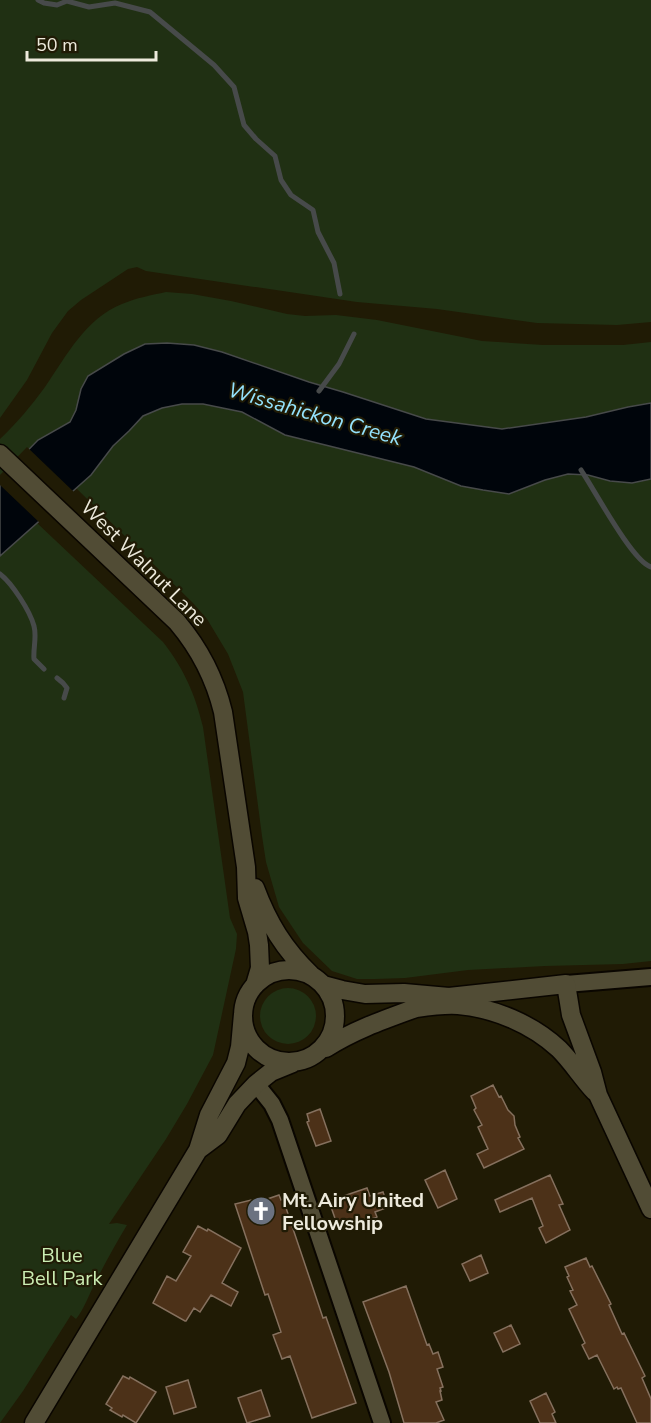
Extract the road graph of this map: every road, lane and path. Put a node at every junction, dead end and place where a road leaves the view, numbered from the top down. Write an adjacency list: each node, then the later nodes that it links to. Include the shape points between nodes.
1 (0, 454): 2 (street, West Walnut Lane, via 177,622 203,659 219,694)
2 (246, 867): 4 (street, West Walnut Lane, via 279,938); 6 (street, West Walnut Lane, via 247,898 260,957)
3 (651, 977): 5 (street)
4 (319, 981): 6 (street, via 288,969 270,974); 7 (street, via 365,994); 10 (street, via 334,1002 336,1023)
5 (566, 984): 7 (street); 13 (street, via 571,1015)
6 (255, 985): 9 (street)
7 (448, 997): 8 (street)
8 (416, 1008): 10 (street, via 362,1028); 13 (street, via 472,1007 527,1026 560,1050)
9 (243, 1014): 11 (street, via 246,1033 257,1050 284,1063); 14 (street, via 237,1063 209,1115)
10 (322, 1050): 11 (street)
11 (295, 1062): 12 (street, via 271,1072)
12 (256, 1084): 14 (street, via 237,1104 218,1135); 17 (street, via 280,1120)
13 (598, 1095): 15 (street)
14 (198, 1150): 16 (street)
15 (651, 1209)
16 (34, 1423)
17 (382, 1423)

